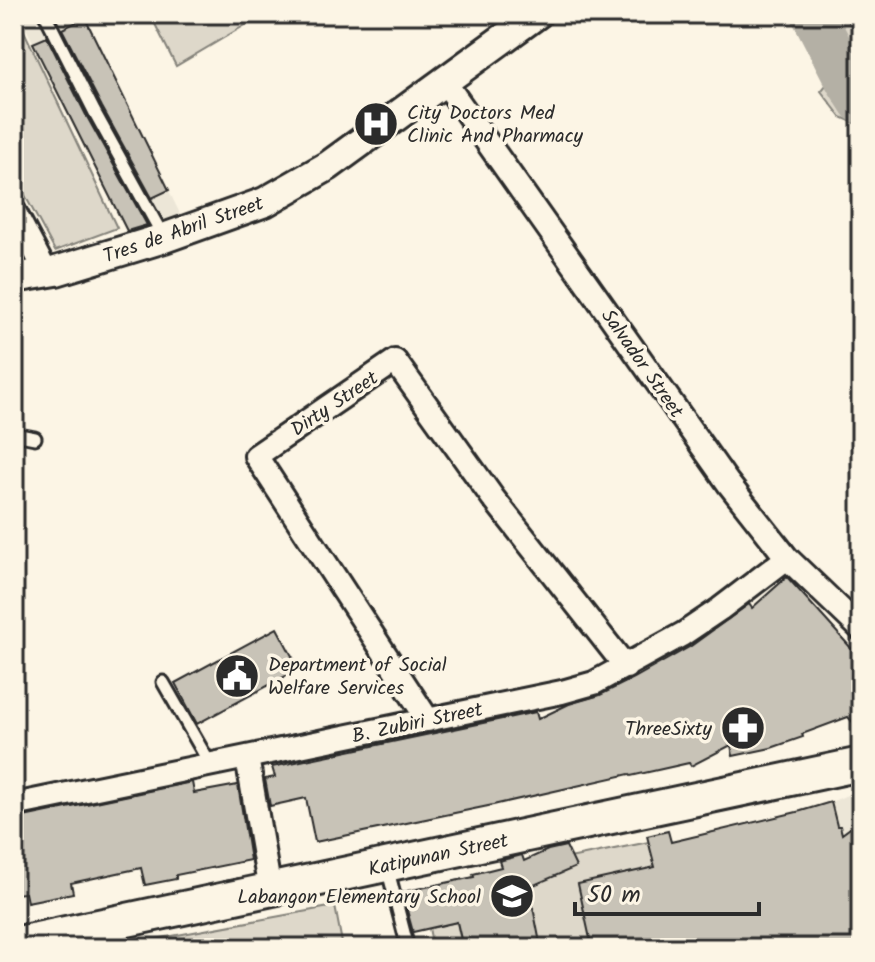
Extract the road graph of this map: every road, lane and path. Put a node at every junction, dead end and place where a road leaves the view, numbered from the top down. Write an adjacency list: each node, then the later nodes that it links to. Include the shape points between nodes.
1 (45, 14): 5 (lane)
2 (537, 14): 3 (street, Tres de Abril Street)
3 (444, 81): 5 (street, Tres de Abril Street, via 328,166 265,202); 10 (street, Salvador Street, via 728,483)
4 (14, 211): 6 (street)
5 (164, 238): 6 (street, Tres de Abril Street)
6 (46, 272): 7 (street, Tres de Abril Street)
7 (14, 278)
8 (14, 434): 9 (lane)
9 (35, 438)
10 (787, 558): 11 (street, Salvador Street); 12 (street, B. Zubiri Street, via 720,609)
11 (861, 629)
12 (626, 667): 14 (street, B. Zubiri Street, via 562,692); 14 (street, Dirty Street, via 493,498 395,361 256,456)
13 (163, 682): 16 (lane)
14 (428, 720): 15 (street, B. Zubiri Street)
15 (247, 757): 16 (street, B. Zubiri Street); 20 (street)
16 (210, 764): 18 (street, B. Zubiri Street)
17 (861, 764): 19 (main road, Katipunan Street)
18 (14, 805)
19 (386, 865): 20 (main road, Katipunan Street); 22 (lane)
20 (270, 891): 21 (main road, Katipunan Street)
21 (14, 944)
22 (408, 948)

